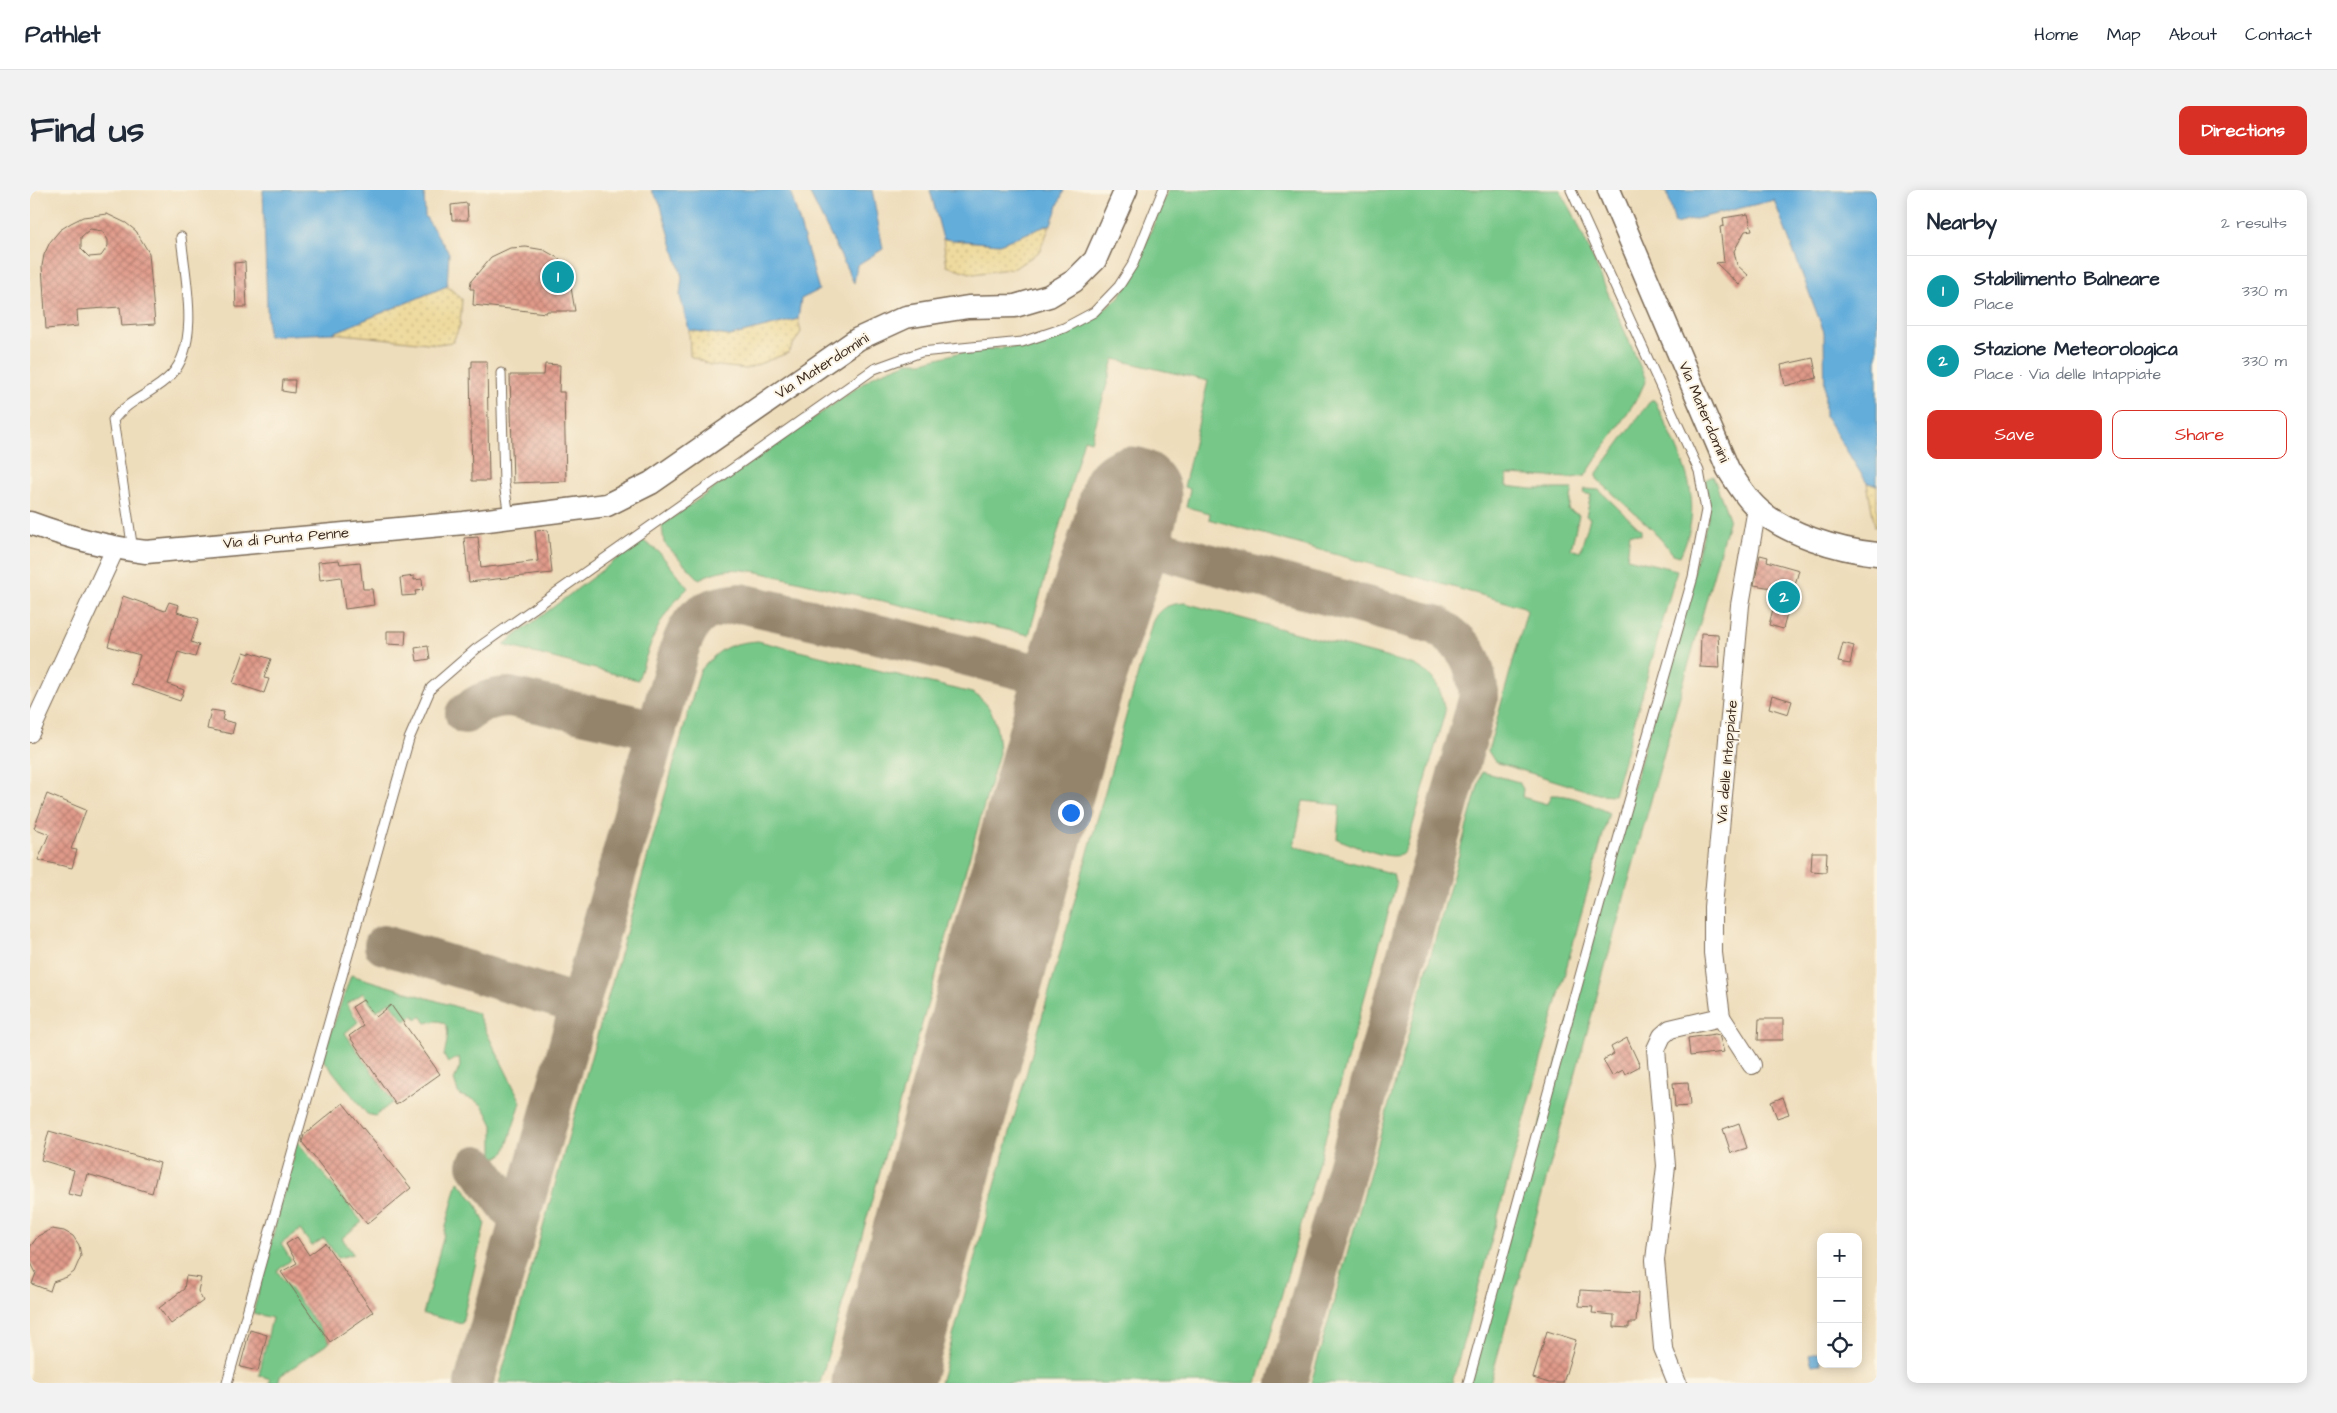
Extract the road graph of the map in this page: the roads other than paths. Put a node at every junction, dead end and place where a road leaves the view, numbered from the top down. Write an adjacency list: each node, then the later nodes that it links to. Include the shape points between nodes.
1 (1126, 190): 8 (street, Via Materdomini, via 1095,260 1074,281 1049,296 1015,306 968,307 906,317 858,339 651,484 607,504)
2 (1164, 190): 16 (lane, via 1134,264 1119,286 1094,312 1064,328 1022,342 921,352 874,369 476,649 431,688 409,738)
3 (1571, 190): 17 (lane, via 1699,471 1706,510 1693,577)
4 (1609, 190): 7 (street, Via Materdomini, via 1728,469)
5 (181, 237): 11 (lane, via 190,328 182,360 171,375 122,408 114,420)
6 (501, 373): 9 (lane, via 504,483)
7 (1757, 508): 12 (street, Via Materdomini, via 1780,524 1821,542); 14 (street, Via delle Intappiate, via 1740,605 1713,907 1713,952)
8 (546, 512): 9 (street, Via di Punta Penne)
9 (509, 517): 11 (street, Via di Punta Penne, via 146,552)
10 (30, 523): 11 (street, Via di Punta Penne, via 67,537)
11 (124, 549): 13 (street)
12 (1877, 554)
13 (30, 734)
14 (1721, 1017): 15 (street, Via delle Intappiate); 18 (street, via 1670,1029 1662,1036 1656,1049 1666,1166 1655,1260 1662,1348)
15 (1752, 1065)
16 (227, 1383)
17 (1468, 1383)
18 (1677, 1383)

